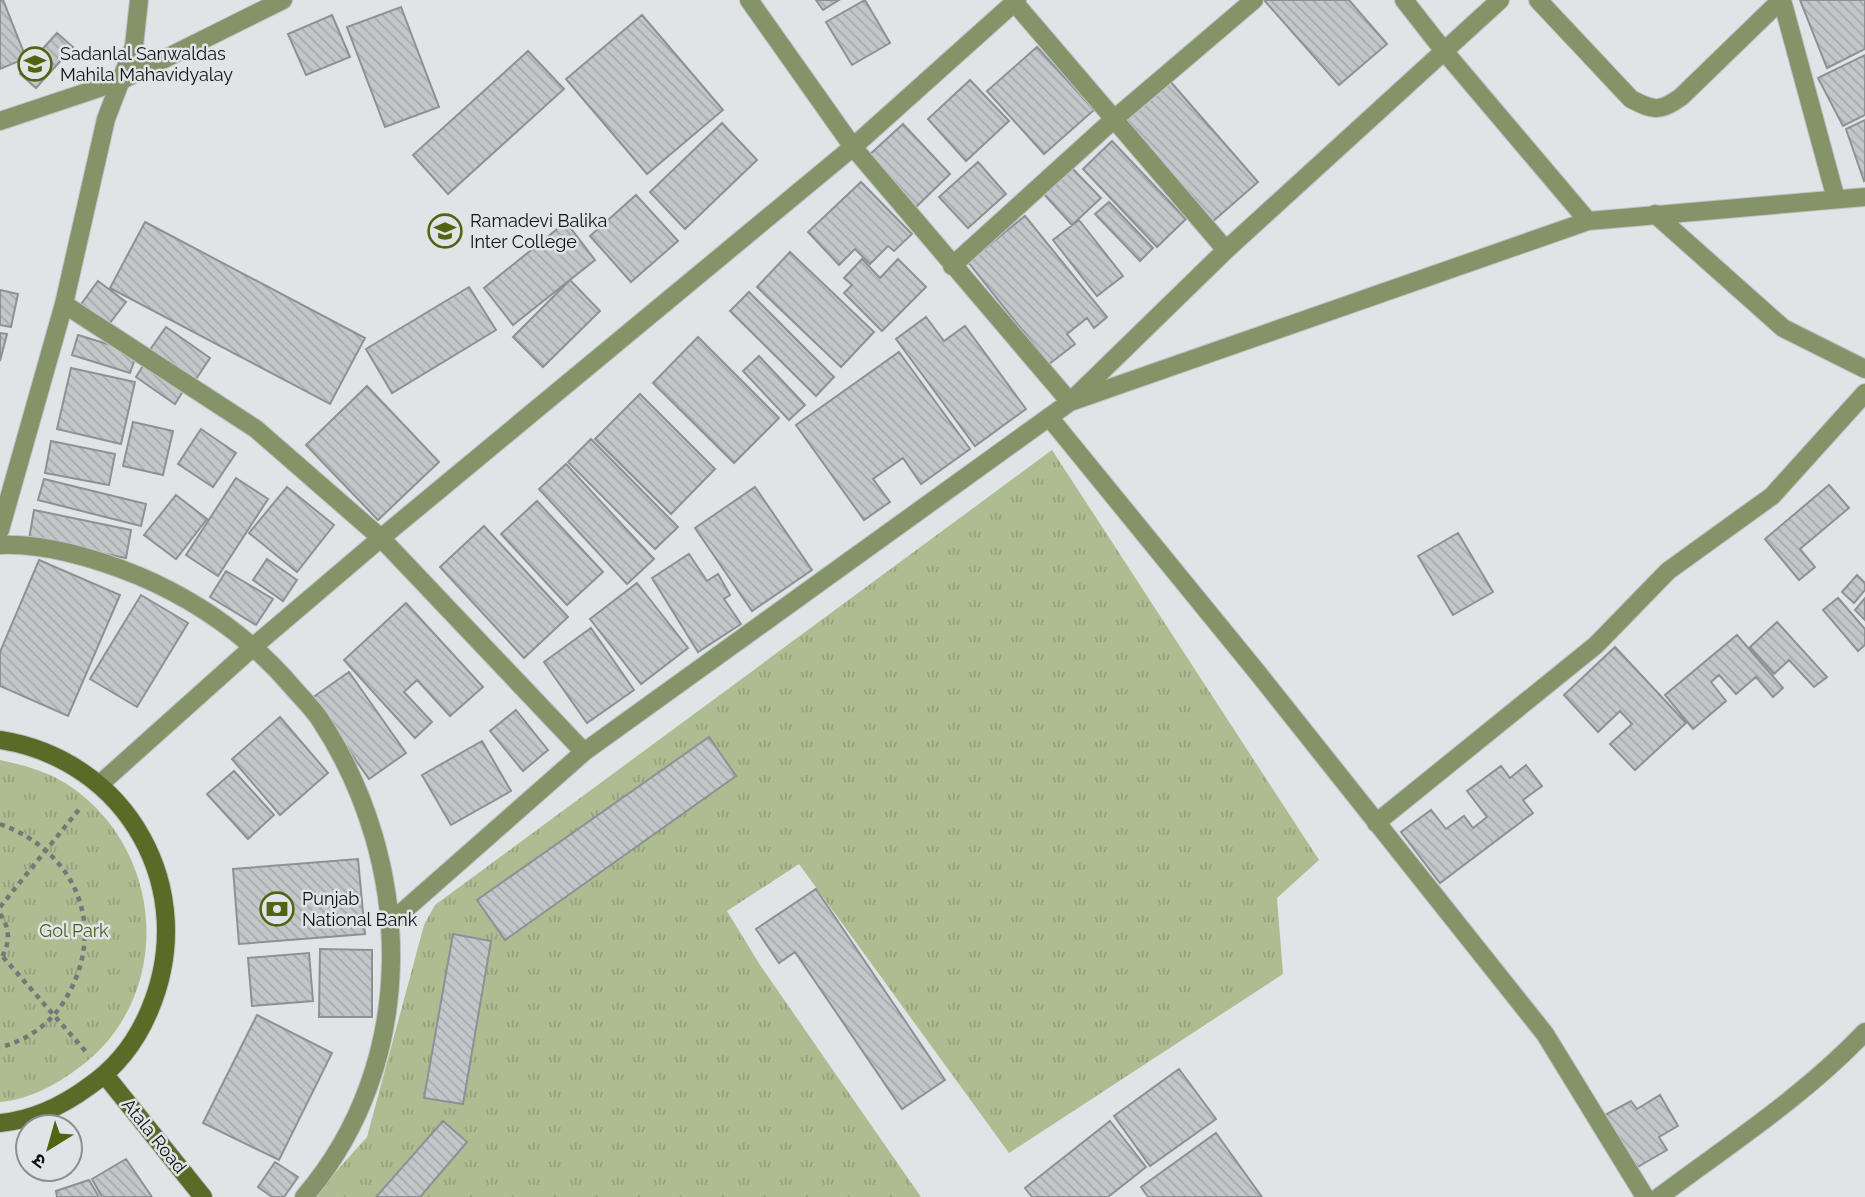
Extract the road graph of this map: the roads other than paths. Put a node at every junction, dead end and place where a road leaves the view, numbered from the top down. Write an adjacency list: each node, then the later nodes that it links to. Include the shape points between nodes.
1 (139, 0): 11 (street, via 134,46)
2 (283, 0): 11 (street)
3 (749, 0): 14 (street)
4 (1254, 0): 12 (street)
5 (1404, 0): 10 (street)
6 (1500, 0): 10 (street)
7 (1538, 0): 8 (street, via 1631,99 1650,109 1665,108 1681,97)
8 (1781, 0): 16 (street)
9 (1015, 1): 12 (street); 14 (street)
10 (1444, 51): 18 (street); 19 (street)
11 (120, 81): 13 (street); 21 (street, via 106,119)
12 (1113, 120): 19 (street); 20 (street)
13 (0, 121)
14 (853, 147): 20 (street); 28 (street)
15 (1865, 197): 16 (street)
16 (1836, 199): 17 (street)
17 (1655, 214): 18 (street); 22 (street, via 1783,328)
18 (1588, 221): 24 (street)
19 (1226, 250): 24 (street)
20 (952, 266): 24 (street)
21 (64, 304): 26 (street); 28 (street, via 256,429)
22 (1865, 369)
23 (1865, 393): 34 (street, via 1772,496 1668,571 1596,645)
24 (1070, 402): 25 (street)
25 (1049, 417): 32 (street); 34 (street)
26 (3, 510): 27 (street)
27 (0, 530)
28 (381, 538): 30 (street); 32 (street)
29 (0, 545): 30 (street, via 15,544 114,565 171,589 224,621)
30 (253, 647): 33 (street); 35 (street, via 271,661 318,717 354,781 379,850)
31 (0, 740): 33 (main road, via 23,743 64,759)
32 (584, 752): 35 (street)
33 (100, 785): 37 (main road, via 136,825 159,874 168,929 161,983 140,1033)
34 (1376, 823): 41 (street, via 1545,1034)
35 (391, 922): 40 (street, via 391,975 371,1079 351,1128 324,1174)
36 (1865, 1032): 42 (street, via 1791,1101)
37 (105, 1075): 38 (main road, via 64,1104 16,1122); 39 (main road, Atala Road)
38 (0, 1123)
39 (203, 1197)
40 (304, 1197)
41 (1645, 1197)
42 (1659, 1197)

